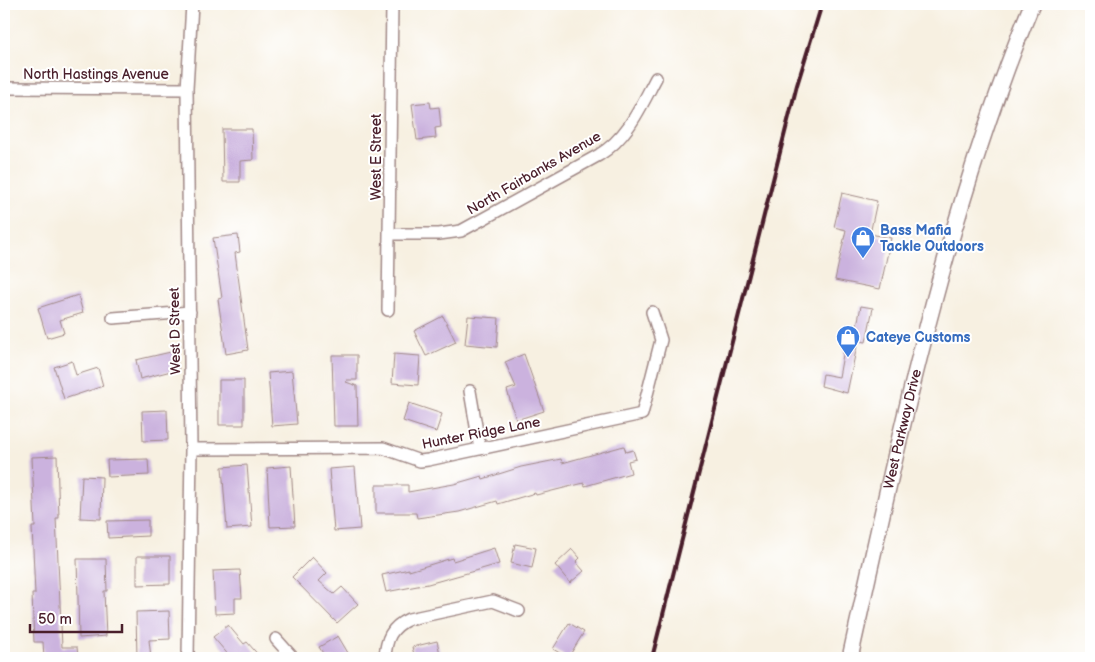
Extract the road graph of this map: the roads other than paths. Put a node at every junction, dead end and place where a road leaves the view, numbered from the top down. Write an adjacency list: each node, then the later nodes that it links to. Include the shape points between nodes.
1 (192, 4): 6 (street, West D Street)
2 (392, 4): 7 (street, West E Street)
3 (1032, 4): 20 (main road, West Parkway Drive, via 1006,67 971,176 922,348)
4 (656, 78): 7 (street, North Fairbanks Avenue, via 632,125 598,156 461,231)
5 (4, 88): 6 (street, North Hastings Avenue)
6 (188, 89): 9 (street, West D Street)
7 (390, 234): 8 (street, West E Street)
8 (388, 310)
9 (190, 312): 11 (street); 13 (street, West D Street)
10 (652, 312): 14 (street, Hunter Ridge Lane, via 661,340 642,414)
11 (113, 318)
12 (470, 391): 14 (street)
13 (191, 449): 14 (street, Hunter Ridge Lane, via 384,448 420,461); 17 (street, West D Street)
14 (480, 449)
15 (519, 611): 19 (street, via 493,601 409,620 398,624 388,639)
16 (276, 640): 18 (street)
17 (188, 658)
18 (293, 658)
19 (386, 658)
20 (850, 658)

